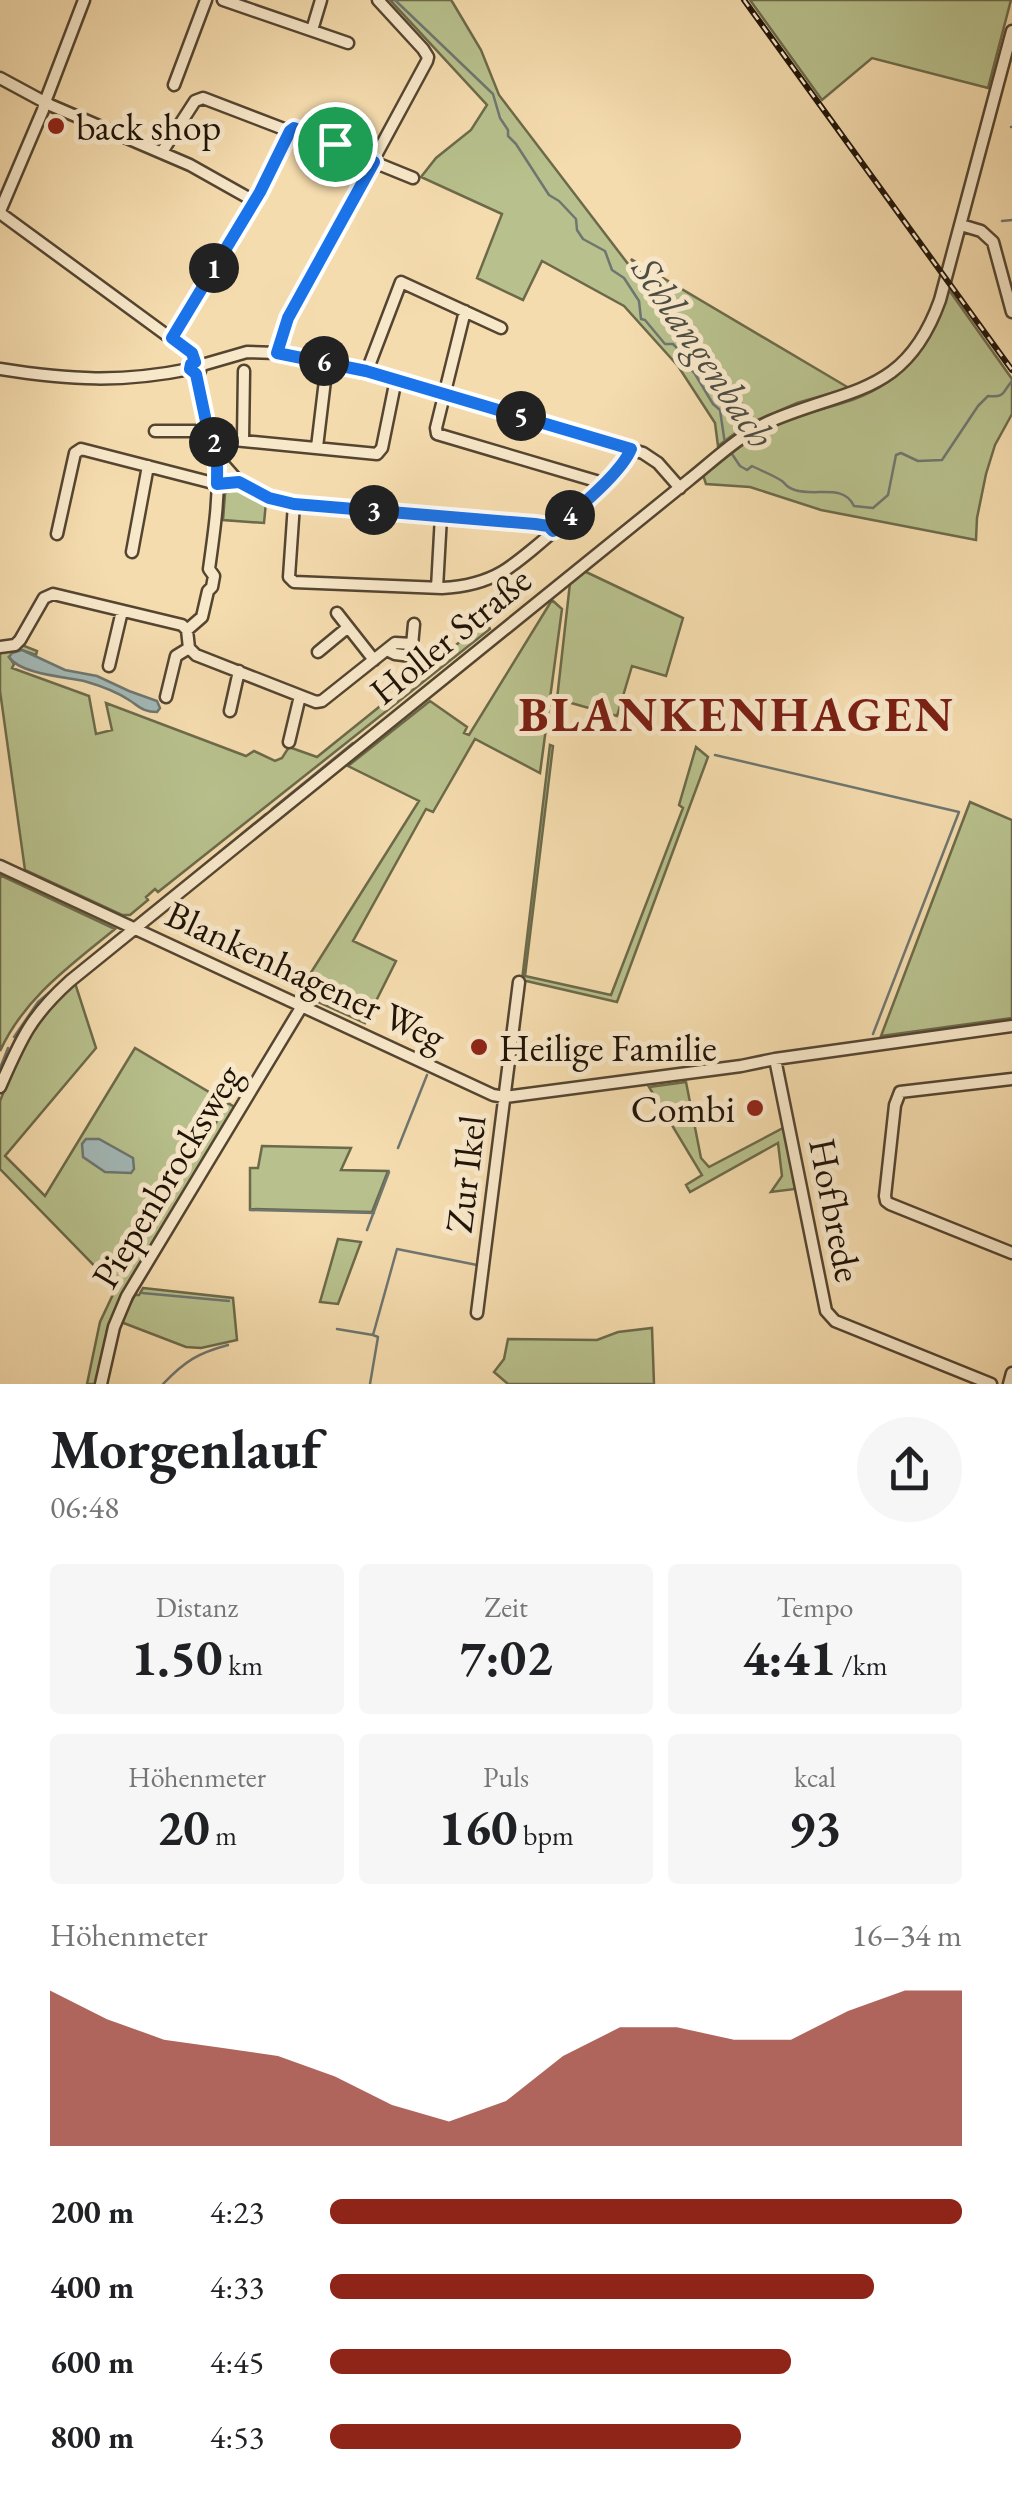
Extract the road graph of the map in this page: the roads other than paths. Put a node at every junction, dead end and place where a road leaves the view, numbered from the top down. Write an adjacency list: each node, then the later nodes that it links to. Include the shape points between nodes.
1 (84, 0): 11 (street)
2 (206, 0): 10 (street)
3 (223, 0): 6 (street)
4 (378, 0): 14 (street, via 428,56)
5 (317, 2): 6 (street)
6 (312, 30): 8 (street)
7 (1012, 31): 18 (street, Holler Straße)
8 (348, 43)
9 (0, 78): 11 (street)
10 (174, 85)
11 (44, 102): 13 (street); 17 (street)
12 (290, 131): 13 (street, via 203,98); 14 (street); 16 (street)
13 (162, 152): 16 (street)
14 (374, 162): 15 (street); 23 (street, via 288,318)
15 (413, 178)
16 (254, 201): 22 (street)
17 (0, 212): 22 (street)
18 (961, 225): 20 (street, via 992,242); 41 (street, Holler Straße, via 934,316 906,360 865,389 769,422)
19 (465, 312): 21 (street); 27 (street, via 401,282); 30 (street)
20 (1012, 312)
21 (501, 328)
22 (172, 338): 24 (street, via 192,353)
23 (277, 353): 24 (street, via 247,352); 27 (street)
24 (196, 367): 25 (street, via 92,381); 32 (street)
25 (0, 369)
26 (244, 371): 33 (street)
27 (366, 371): 30 (street)
28 (326, 372): 34 (street)
29 (394, 389): 34 (street, via 381,452)
30 (444, 394): 35 (street); 40 (street, via 436,434)
31 (155, 431): 32 (street)
32 (211, 434): 33 (street); 36 (street)
33 (243, 440): 34 (street)
34 (316, 447)
35 (631, 449): 40 (street); 41 (street, via 652,458)
36 (217, 456): 38 (street); 39 (street)
37 (148, 466): 39 (street); 45 (street, via 78,450); 46 (street)
38 (239, 482): 39 (street); 42 (street)
39 (217, 484): 52 (street, via 212,587 202,617)
40 (601, 485): 44 (street)
41 (680, 488): 64 (street, Holler Straße)
42 (294, 504): 43 (street); 47 (street, via 294,582)
43 (441, 516): 44 (street); 47 (street)
44 (553, 531): 47 (street, via 500,573)
45 (57, 534)
46 (132, 552)
47 (437, 588)
48 (122, 610): 52 (street); 53 (street, via 48,595 20,640); 57 (street)
49 (338, 613): 51 (street)
50 (414, 624): 56 (street, via 411,656 388,650)
51 (346, 628): 55 (street); 56 (street)
52 (188, 630): 54 (street)
53 (0, 647)
54 (189, 648): 58 (street); 60 (street, via 176,656)
55 (318, 652)
56 (374, 660): 59 (street, via 322,701)
57 (109, 666)
58 (239, 672): 59 (street); 61 (street)
59 (300, 696): 62 (street)
60 (166, 697)
61 (230, 711)
62 (289, 742)
63 (0, 866): 64 (street, Blankenhagener Weg)
64 (134, 928): 66 (street, Blankenhagener Weg); 70 (street, Holler Straße, via 44,1005)
65 (519, 982): 71 (street, Zur Ikel)
66 (302, 1006): 71 (street, Blankenhagener Weg); 75 (street, Piepenbrocksweg, via 127,1296)
67 (1012, 1026): 68 (street)
68 (775, 1059): 71 (street); 76 (street, Hofbrede, via 829,1317)
69 (1012, 1080): 72 (street, via 900,1092 885,1196 890,1204)
70 (0, 1087)
71 (504, 1098): 73 (street, Zur Ikel)
72 (1012, 1253)
73 (477, 1313)
74 (1012, 1373): 77 (street)
75 (101, 1384)
76 (991, 1384)
77 (1009, 1384)

